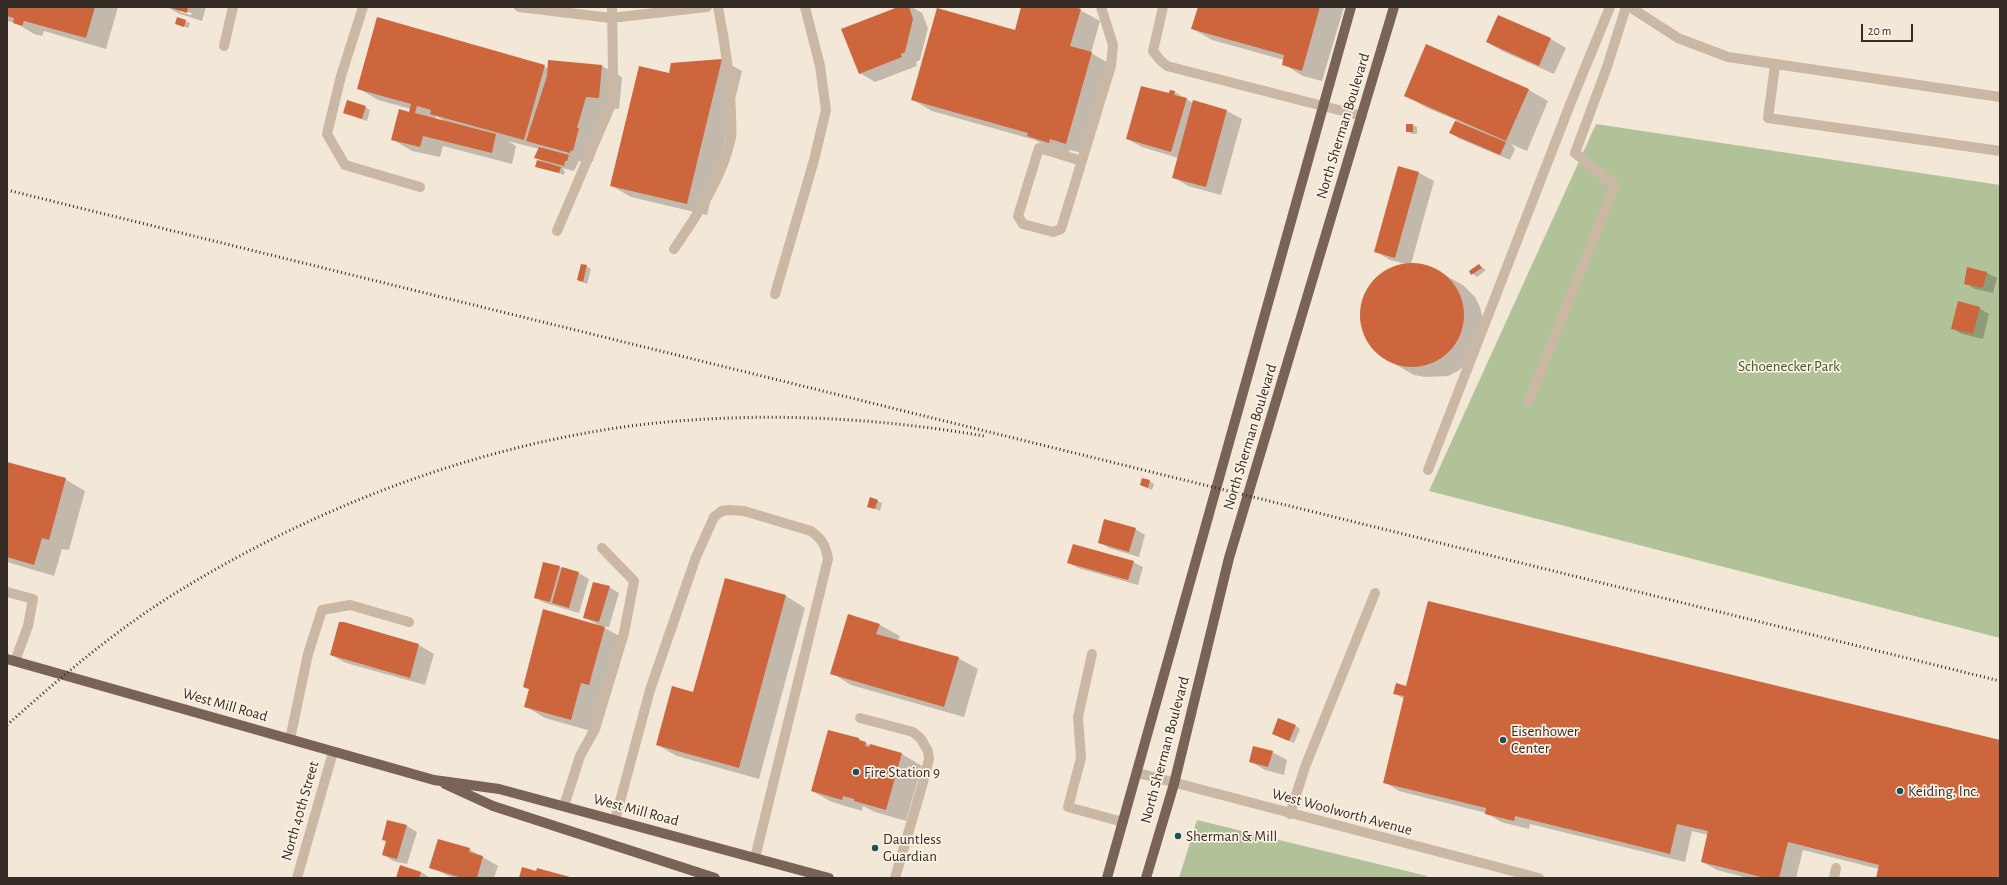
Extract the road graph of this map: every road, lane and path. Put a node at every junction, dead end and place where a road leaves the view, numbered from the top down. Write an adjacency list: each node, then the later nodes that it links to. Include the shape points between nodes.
1 (233, 7): 16 (street)
2 (363, 7): 23 (street, via 341,76 327,134 345,165)
3 (519, 7): 15 (street)
4 (612, 7): 15 (street)
5 (706, 7): 15 (street)
6 (718, 7): 25 (street, via 725,45 731,137 717,179)
7 (805, 7): 26 (street, via 820,66 826,110)
8 (1101, 7): 22 (street, via 1113,46 1111,66)
9 (1163, 7): 19 (street, via 1153,50 1167,66)
10 (1351, 7): 19 (main road, North Sherman Boulevard)
11 (1394, 7): 20 (main road, North Sherman Boulevard)
12 (1610, 7): 28 (street)
13 (1626, 7): 27 (street, via 1575,153 1615,185)
14 (1630, 7): 17 (street, via 1678,38 1728,57)
15 (611, 18): 24 (street, via 612,102)
16 (224, 46)
17 (1775, 65): 18 (street); 21 (street, via 1768,118)
18 (2000, 97)
19 (1324, 105): 20 (street); 38 (main road, North Sherman Boulevard)
20 (1362, 116): 40 (main road, North Sherman Boulevard, via 1229,558)
21 (2000, 151)
22 (1082, 161): 22 (street, via 1061,229 1053,232 1023,224 1018,216 1038,148)
23 (420, 187)
24 (557, 231)
25 (674, 249)
26 (775, 294)
27 (1529, 401)
28 (1428, 470)
29 (602, 548): 41 (street, via 634,582 624,633 595,730 580,756)
30 (7, 592): 34 (street, via 33,599 28,626)
31 (1375, 593): 42 (street, via 1305,767)
32 (409, 622): 36 (street, via 350,605 322,610 308,654)
33 (1092, 654): 44 (street, via 1078,717 1081,758 1068,807)
34 (11, 660): 36 (main road, West Mill Road)
35 (860, 718): 49 (street, via 913,732 928,751 929,759 922,786)
36 (290, 739): 37 (main road, West Mill Road)
37 (333, 752): 39 (main road, West Mill Road); 46 (street, North 40th Street)
38 (1138, 773): 40 (street, West Woolworth Avenue); 44 (main road, North Sherman Boulevard)
39 (434, 780): 41 (main road, West Mill Road, via 499,789); 47 (main road, West Mill Road, via 493,806)
40 (1174, 784): 42 (street, West Woolworth Avenue); 51 (main road, North Sherman Boulevard)
41 (564, 806): 43 (main road, West Mill Road)
42 (1290, 814): 52 (street, West Woolworth Avenue)
43 (615, 820): 45 (main road, West Mill Road); 45 (street, via 650,690 696,557 714,517 722,511 744,511 811,531 826,547 828,559)
44 (1123, 822): 50 (main road, North Sherman Boulevard)
45 (755, 858): 48 (main road, West Mill Road)
46 (297, 878)
47 (715, 878)
48 (829, 878)
49 (895, 878)
50 (1107, 878)
51 (1146, 878)
52 (1539, 878)

